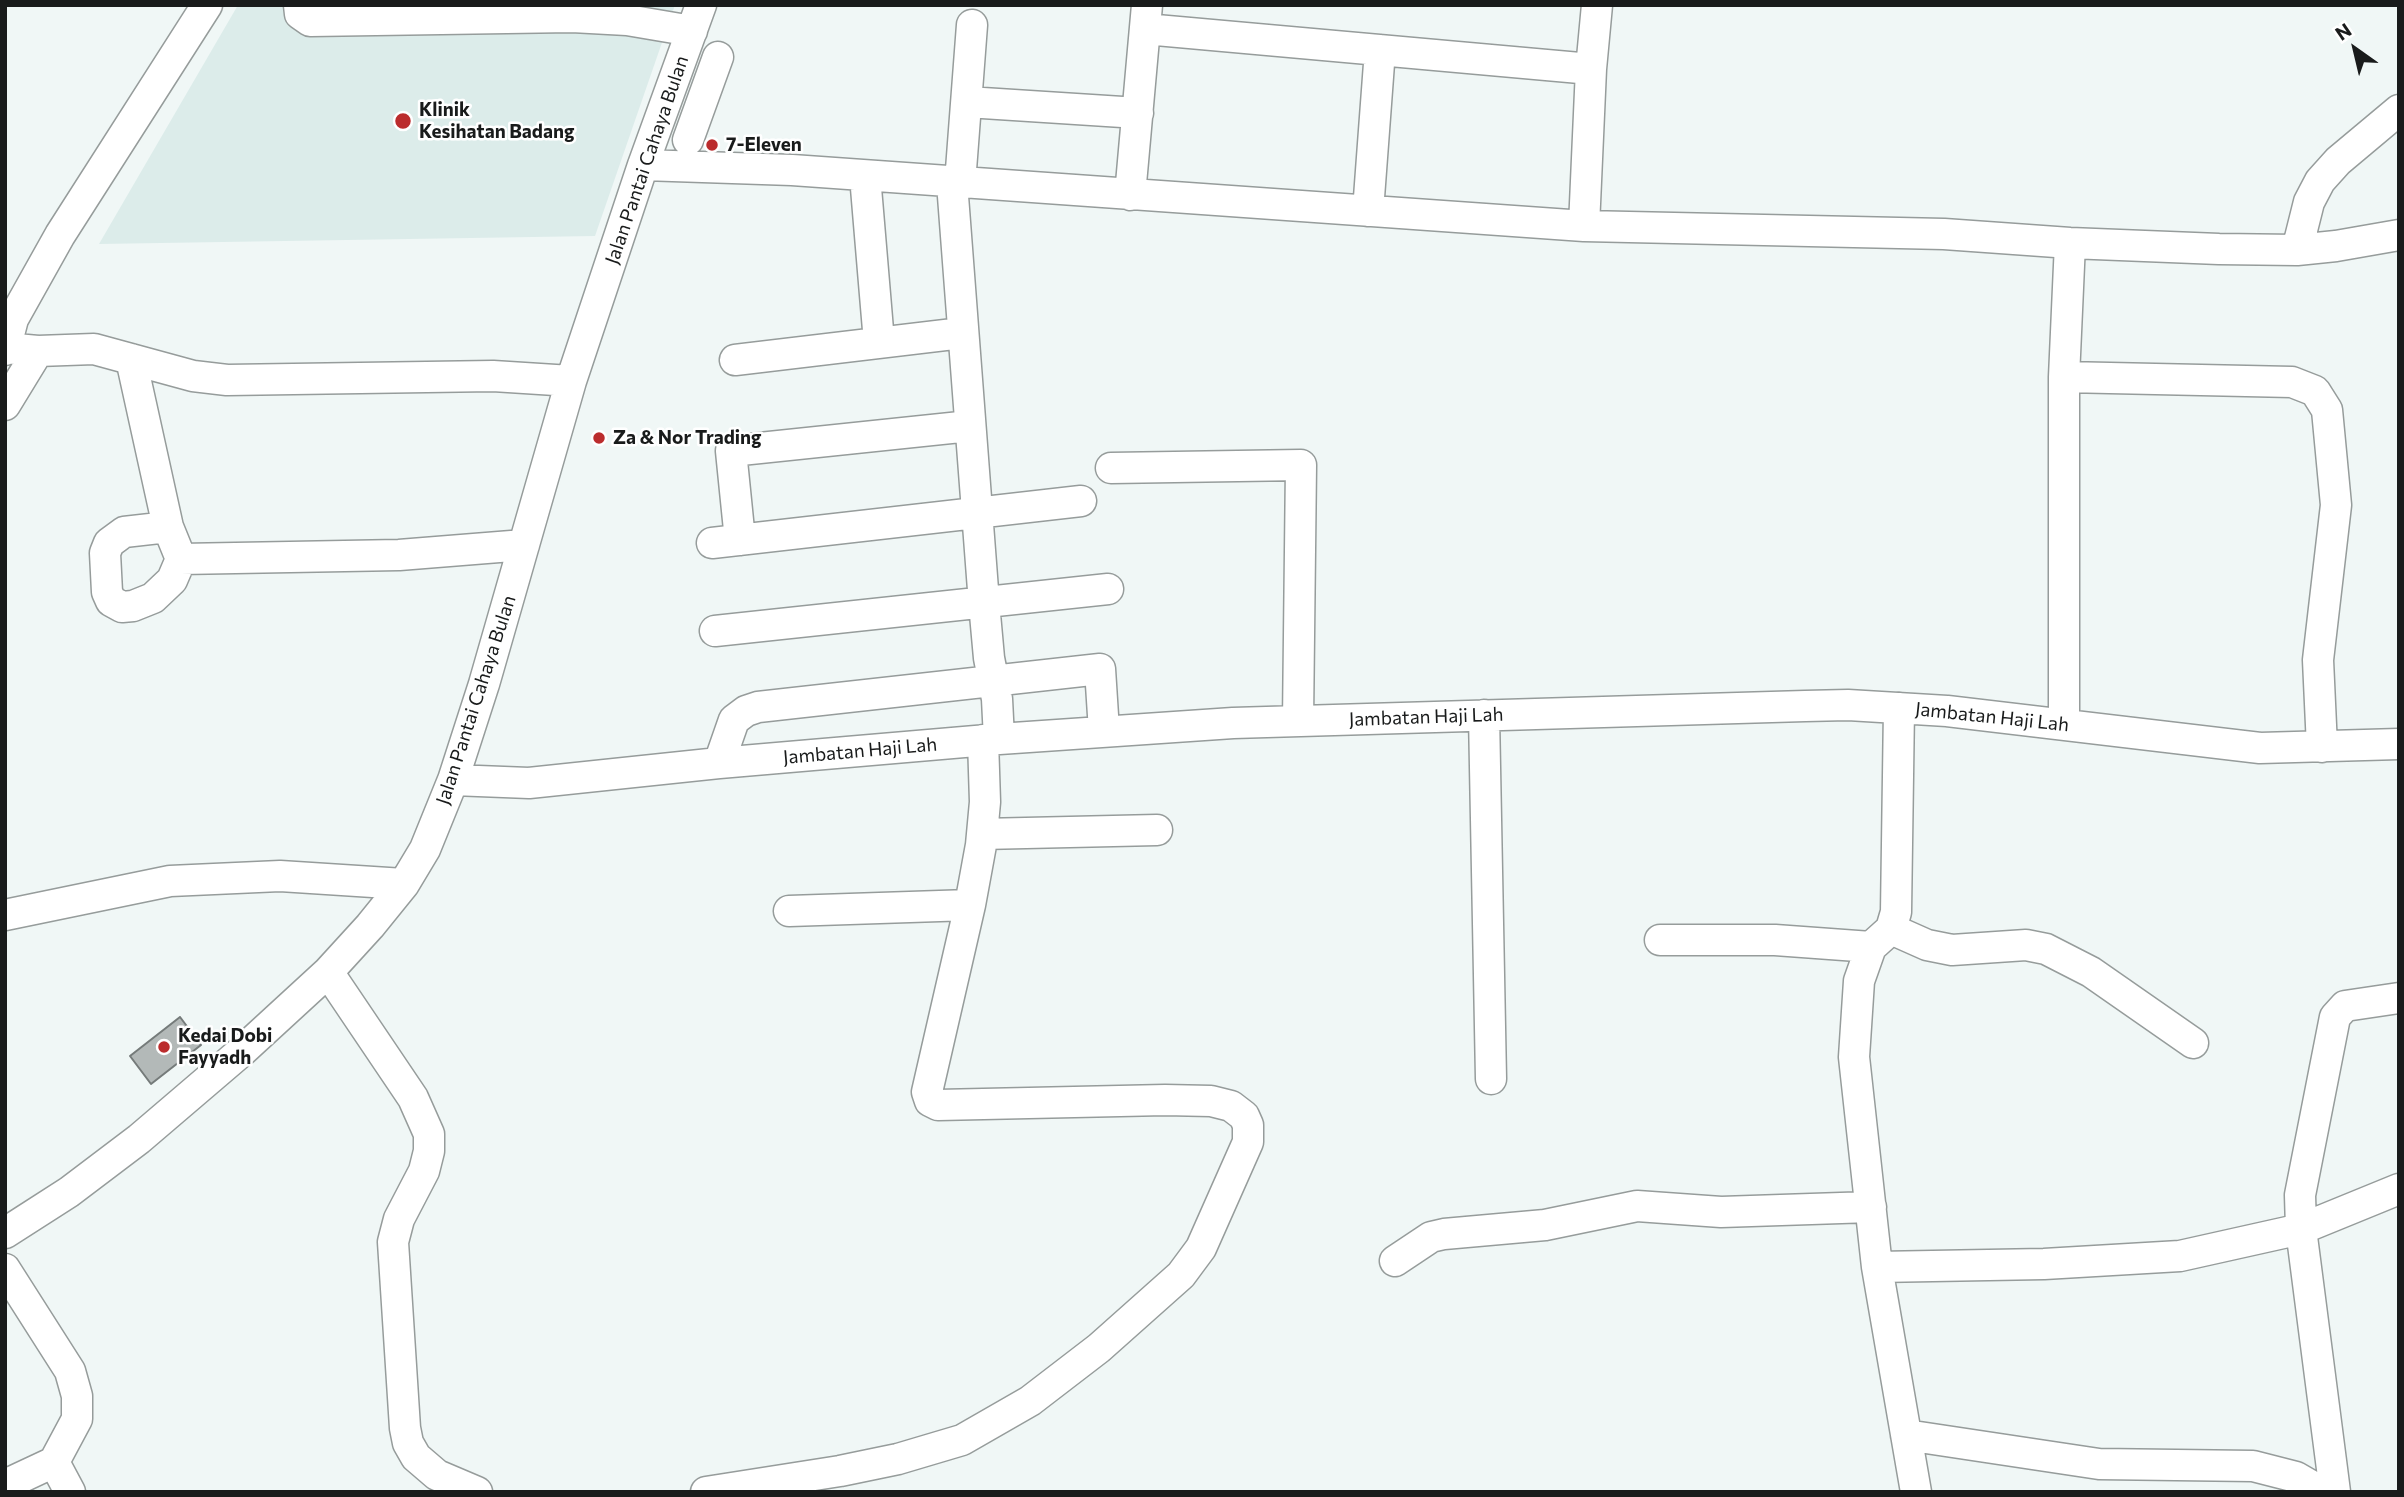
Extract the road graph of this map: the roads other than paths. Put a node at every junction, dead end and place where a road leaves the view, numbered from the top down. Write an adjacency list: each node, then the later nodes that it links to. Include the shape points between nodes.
1 (206, 5): 28 (street, via 60,235 13,319)
2 (299, 5): 4 (street, via 300,14 310,21)
3 (1597, 5): 10 (street)
4 (573, 11): 6 (street, via 627,20)
5 (1146, 17): 8 (street); 15 (street)
6 (696, 18): 11 (street, Jalan Pantai Cahaya Bulan)
7 (972, 25): 13 (street)
8 (1380, 50): 10 (street); 21 (street)
9 (718, 57): 12 (street)
10 (1591, 69): 22 (street)
11 (675, 77): 12 (street); 17 (street, Jalan Pantai Cahaya Bulan)
12 (707, 88): 16 (street)
13 (967, 102): 15 (street); 19 (street)
14 (2399, 110): 25 (street, via 2320,181 2309,202)
15 (1138, 113): 20 (street)
16 (688, 140)
17 (643, 165): 18 (street); 33 (street, Jalan Pantai Cahaya Bulan)
18 (865, 176): 19 (street); 27 (street)
19 (956, 183): 20 (street); 26 (street)
20 (1130, 195): 21 (street)
21 (1368, 211): 22 (street)
22 (1584, 226): 24 (street, via 1944,234)
23 (2399, 235): 25 (street)
24 (2070, 243): 25 (street); 32 (street)
25 (2297, 250)
26 (962, 333): 27 (street); 35 (street)
27 (879, 342): 31 (street)
28 (6, 349): 29 (street)
29 (38, 351): 30 (street, via 94,349); 34 (street)
30 (131, 359): 33 (street, via 227,380 493,376); 39 (street)
31 (735, 360)
32 (2064, 377): 49 (street); 53 (street, via 2292,382 2315,391 2327,410 2336,505 2318,660)
33 (571, 381): 40 (street, Jalan Pantai Cahaya Bulan)
34 (5, 405)
35 (970, 426): 38 (street); 38 (street, via 732,451 726,541)
36 (1111, 468): 48 (street, via 1301,465)
37 (1081, 501): 38 (street)
38 (977, 514): 43 (street)
39 (168, 527): 41 (street); 41 (street, via 124,533 109,543 105,553 111,601 133,607 153,598 172,580)
40 (524, 545): 41 (street, via 399,555); 55 (street, Jalan Pantai Cahaya Bulan)
41 (181, 559)
42 (1108, 589): 43 (street)
43 (984, 603): 44 (street); 45 (street)
44 (715, 631)
45 (993, 679): 50 (street, via 1111,668); 51 (street); 54 (street, via 758,707 734,720)
46 (1899, 708): 47 (street, Jambatan Haji Lah); 49 (street, Jambatan Haji Lah); 62 (street, via 1896,912)
47 (1484, 715): 48 (street, Jambatan Haji Lah); 67 (street)
48 (1298, 721): 50 (street, Jambatan Haji Lah)
49 (2064, 724): 53 (street, Jambatan Haji Lah, via 2260,748)
50 (1104, 731): 51 (street, Jambatan Haji Lah)
51 (991, 739): 54 (street, Jambatan Haji Lah); 57 (street)
52 (2399, 744): 53 (street, Jambatan Haji Lah)
53 (2322, 747)
54 (719, 763): 55 (street, Jambatan Haji Lah, via 529,783)
55 (453, 780): 58 (street, Jalan Pantai Cahaya Bulan, via 425,849)
56 (1157, 830): 57 (street)
57 (982, 834): 59 (street)
58 (404, 884): 61 (street, via 280,876 170,881); 64 (street, Jalan Pantai Cahaya Bulan)
59 (970, 905): 60 (street); 80 (street, via 927,1092 930,1101 938,1105 1165,1100 1231,1106 1244,1116 1248,1142 1201,1248 1181,1275 1098,1348 1030,1401 962,1440 840,1471)
60 (789, 911)
61 (5, 915)
62 (1881, 938): 63 (street); 66 (street, via 1952,950 2026,945 2046,949 2091,972); 69 (street, via 1859,981 1854,1057)
63 (1660, 940)
64 (327, 972): 71 (street, Jalan Pantai Cahaya Bulan, via 139,1139); 79 (street, via 413,1098 429,1134 424,1171 399,1219 393,1242 405,1428 416,1457 438,1475)
65 (2399, 998): 70 (street, via 2345,1006 2335,1017 2300,1195)
66 (2193, 1043)
67 (1492, 1079)
68 (2399, 1189): 70 (street)
69 (1871, 1208): 72 (street, via 1721,1212 1637,1206 1545,1225 1444,1234 1431,1237); 73 (street)
70 (2301, 1229): 73 (street, via 2180,1256); 83 (street)
71 (5, 1233)
72 (1395, 1261)
73 (1877, 1267): 75 (street)
74 (5, 1269): 76 (street, via 70,1371 77,1396 77,1419)
75 (1906, 1435): 81 (street); 82 (street, via 2099,1464 2253,1466 2295,1477)
76 (54, 1462): 77 (street); 78 (street)
77 (5, 1485)
78 (70, 1492)
79 (477, 1492)
80 (706, 1492)
81 (1916, 1492)
82 (2322, 1492)
83 (2335, 1492)

